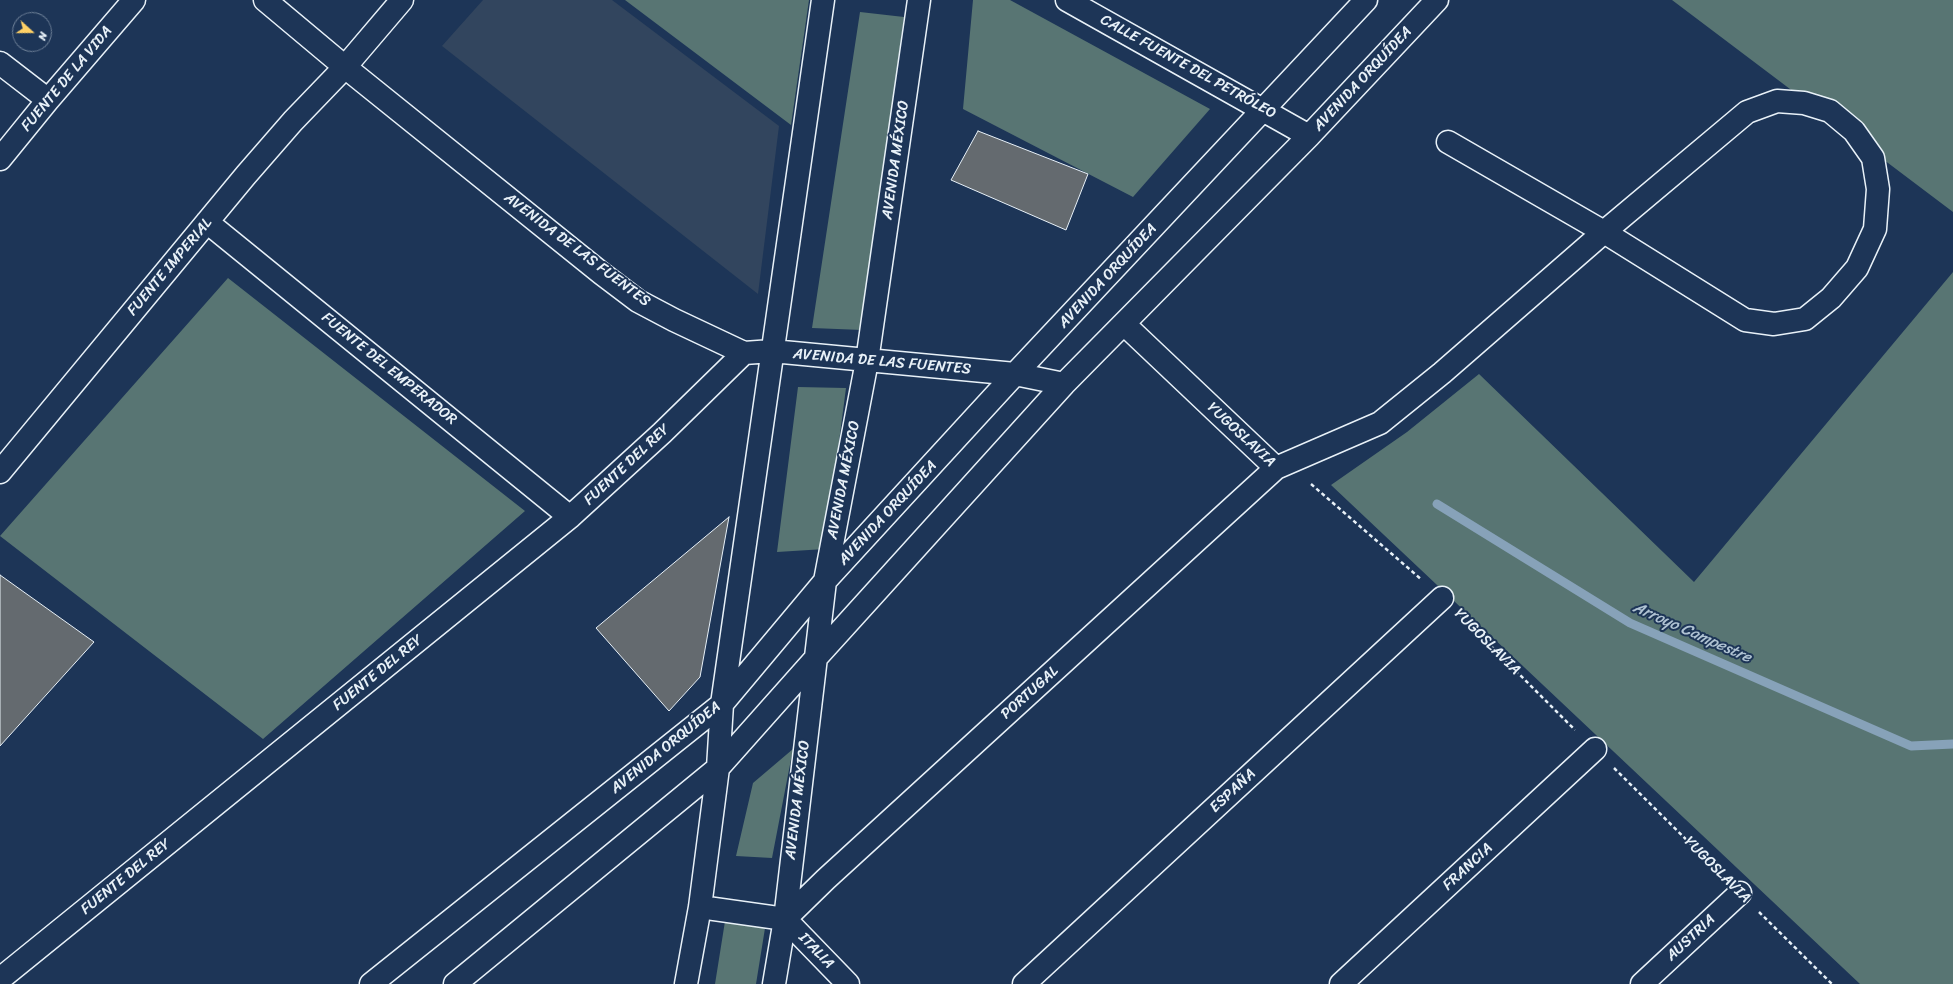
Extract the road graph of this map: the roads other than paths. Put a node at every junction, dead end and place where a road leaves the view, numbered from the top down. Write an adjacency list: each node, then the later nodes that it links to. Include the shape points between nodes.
1 (134, 0): 11 (street, FUENTE DE LA VIDA)
2 (265, 0): 10 (street, AVENIDA DE LAS FUENTES)
3 (402, 0): 10 (street, FUENTE IMPERIAL)
4 (823, 0): 19 (street)
5 (919, 0): 21 (street, AVENIDA MÉXICO)
6 (1067, 0): 12 (street, CALLE FUENTE DEL PETRÓLEO)
7 (1366, 0): 12 (street, AVENIDA ORQUÍDEA)
8 (1437, 0): 13 (street, AVENIDA ORQUÍDEA)
9 (0, 63): 11 (street)
10 (345, 67): 16 (street, FUENTE IMPERIAL, via 293,121); 20 (street, AVENIDA DE LAS FUENTES, via 638,301)
11 (48, 100): 15 (street, FUENTE DE LA VIDA)
12 (1264, 109): 13 (street, CALLE FUENTE DEL PETRÓLEO); 22 (street, AVENIDA ORQUÍDEA)
13 (1309, 136): 18 (street, AVENIDA ORQUÍDEA)
14 (1448, 142): 17 (street)
15 (0, 159)
16 (208, 222): 25 (street, FUENTE IMPERIAL); 26 (street, FUENTE DEL EMPERADOR)
17 (1604, 232): 17 (street, PORTUGAL, via 1745,320 1774,324 1805,319 1831,298 1857,268 1875,229 1878,189 1873,158 1854,131 1830,111 1804,103 1777,101 1747,112); 24 (street, PORTUGAL, via 1380,424)
18 (1124, 324): 23 (street, AVENIDA ORQUÍDEA); 24 (street, YUGOSLAVIA)
19 (772, 351): 20 (street, AVENIDA DE LAS FUENTES); 21 (street, AVENIDA DE LAS FUENTES); 30 (street)
20 (744, 353): 26 (street, FUENTE DEL REY)
21 (866, 361): 22 (street, AVENIDA DE LAS FUENTES); 27 (street, AVENIDA MÉXICO)
22 (1015, 374): 23 (street, AVENIDA DE LAS FUENTES); 27 (street, AVENIDA ORQUÍDEA)
23 (1064, 384): 29 (street, AVENIDA ORQUÍDEA)
24 (1276, 468): 35 (street, PORTUGAL)
25 (0, 472)
26 (570, 517): 36 (street, FUENTE DEL REY)
27 (825, 581): 29 (street, AVENIDA MÉXICO); 30 (street, AVENIDA ORQUÍDEA)
28 (1442, 598): 42 (street, ESPAÑA)
29 (815, 659): 32 (street, AVENIDA ORQUÍDEA); 35 (street, AVENIDA MÉXICO)
30 (722, 704): 32 (street); 37 (street, AVENIDA ORQUÍDEA)
31 (1595, 749): 43 (street, FRANCIA)
32 (718, 768): 34 (street); 38 (street, AVENIDA ORQUÍDEA)
33 (1740, 893): 44 (street, AUSTRIA)
34 (700, 907): 35 (street); 39 (street)
35 (785, 919): 40 (street, AVENIDA MÉXICO); 41 (street, ITALIA)
36 (0, 979)
37 (370, 984)
38 (455, 984)
39 (686, 984)
40 (774, 984)
41 (848, 984)
42 (1024, 984)
43 (1341, 984)
44 (1642, 984)

